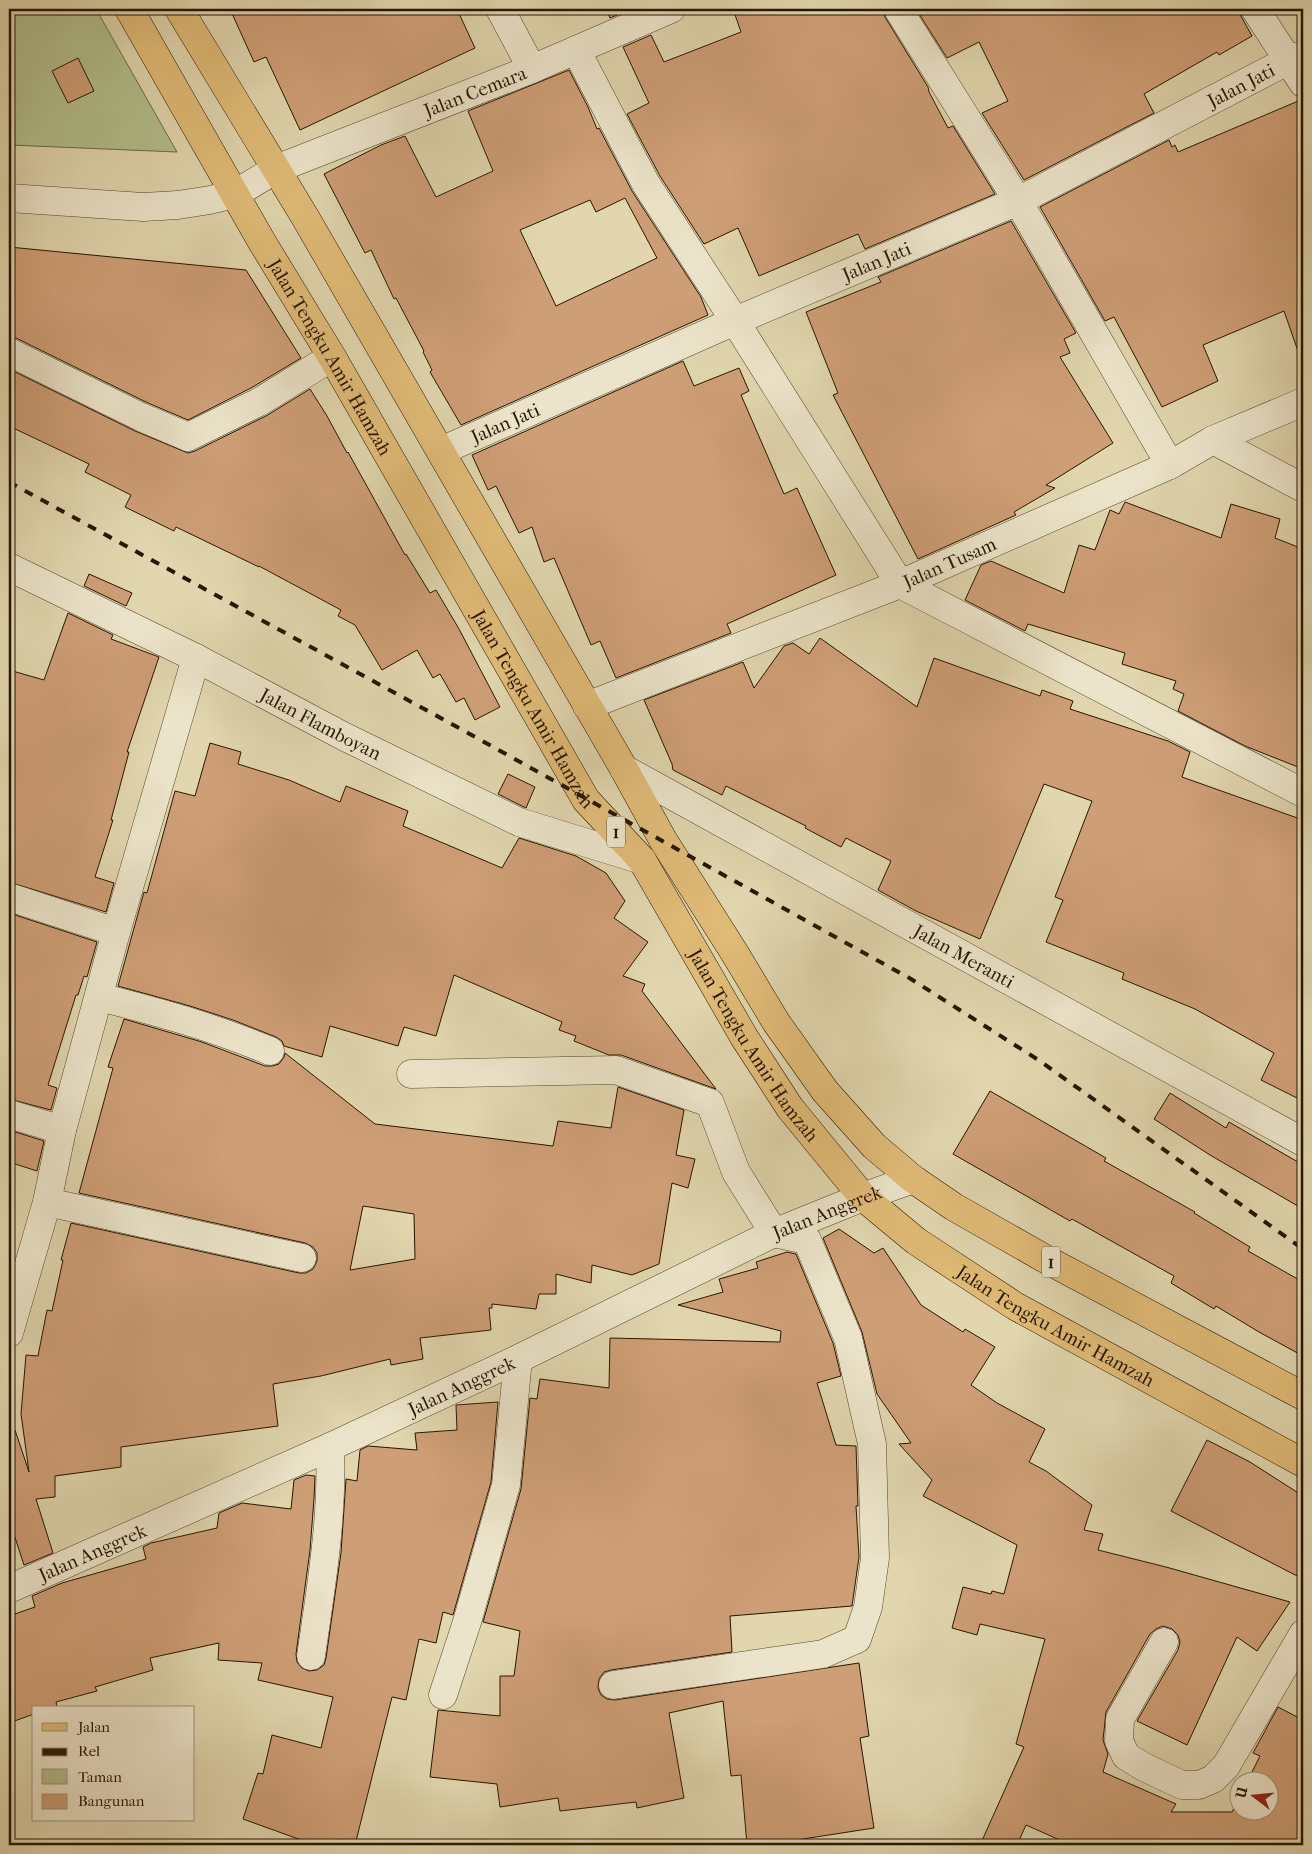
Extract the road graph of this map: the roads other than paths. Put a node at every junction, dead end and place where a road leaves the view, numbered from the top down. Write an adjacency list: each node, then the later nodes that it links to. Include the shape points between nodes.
1 (129, 9): 12 (main road, Jalan Tengku Amir Hamzah / 1)
2 (179, 9): 11 (main road, Jalan Tengku Amir Hamzah / 1)
3 (500, 9): 9 (street)
4 (671, 9): 7 (street, Jalan Cemara)
5 (898, 9): 14 (street)
6 (1255, 9): 8 (street)
7 (576, 50): 9 (street, Jalan Cemara); 15 (street, via 646,184)
8 (1296, 58): 10 (street); 14 (street, Jalan Jati)
9 (532, 69): 11 (street, Jalan Cemara)
10 (1303, 83)
11 (276, 169): 12 (street, Jalan Cemara); 20 (main road, Jalan Tengku Amir Hamzah / 1)
12 (235, 194): 13 (street, Jalan Cemara, via 186,204 143,207); 17 (main road, Jalan Tengku Amir Hamzah / 1)
13 (9, 198)
14 (1018, 201): 15 (street, Jalan Jati); 21 (street)
15 (735, 322): 20 (street, Jalan Jati); 24 (street)
16 (9, 352): 17 (street, via 188,437 259,402)
17 (332, 356): 29 (main road, Jalan Tengku Amir Hamzah / 1, via 586,800)
18 (1303, 402): 19 (street, Jalan Tusam)
19 (1213, 440): 21 (street, Jalan Tusam); 22 (street)
20 (441, 451): 26 (main road, Jalan Tengku Amir Hamzah / 1)
21 (1170, 465): 24 (street, Jalan Tusam)
22 (1303, 488)
23 (9, 568): 25 (street, Jalan Flamboyan)
24 (900, 584): 26 (street, Jalan Tusam); 28 (street)
25 (196, 658): 29 (street, Jalan Flamboyan, via 343,736 519,822); 31 (street)
26 (587, 706): 27 (main road, Jalan Tengku Amir Hamzah / 1)
27 (624, 769): 37 (street, Jalan Meranti); 38 (main road, Jalan Tengku Amir Hamzah / 1, via 663,840 776,1022 831,1098 874,1146)
28 (1303, 793)
29 (642, 860): 39 (main road, Jalan Tengku Amir Hamzah / 1, via 744,1037 790,1108)
30 (9, 897): 31 (street)
31 (116, 932): 32 (street)
32 (99, 997): 33 (street, via 180,1018); 36 (street)
33 (270, 1051)
34 (411, 1074): 41 (street, via 616,1070 710,1104 736,1172)
35 (9, 1114): 36 (street)
36 (62, 1130): 40 (street)
37 (1303, 1142)
38 (913, 1179): 39 (street, Jalan Anggrek); 45 (main road, Jalan Tengku Amir Hamzah / 1, via 954,1207 1049,1261)
39 (863, 1197): 41 (street, Jalan Anggrek); 47 (main road, Jalan Tengku Amir Hamzah / 1, via 916,1241 1015,1306)
40 (47, 1202): 42 (street); 43 (street)
41 (774, 1233): 44 (street, Jalan Anggrek); 52 (street, via 807,1240 848,1338 872,1444 875,1558 868,1607 857,1639 823,1654)
42 (302, 1258)
43 (9, 1333)
44 (518, 1359): 46 (street, Jalan Anggrek); 53 (street, via 506,1485 467,1622)
45 (1303, 1396)
46 (330, 1447): 48 (street, Jalan Anggrek); 51 (street, via 331,1485 324,1567)
47 (1303, 1462)
48 (9, 1589)
49 (1303, 1634): 50 (street, via 1226,1766 1213,1779 1198,1785 1182,1785 1144,1767 1126,1756 1119,1741 1120,1719)
50 (1164, 1642)
51 (312, 1656)
52 (613, 1685)
53 (442, 1695)

